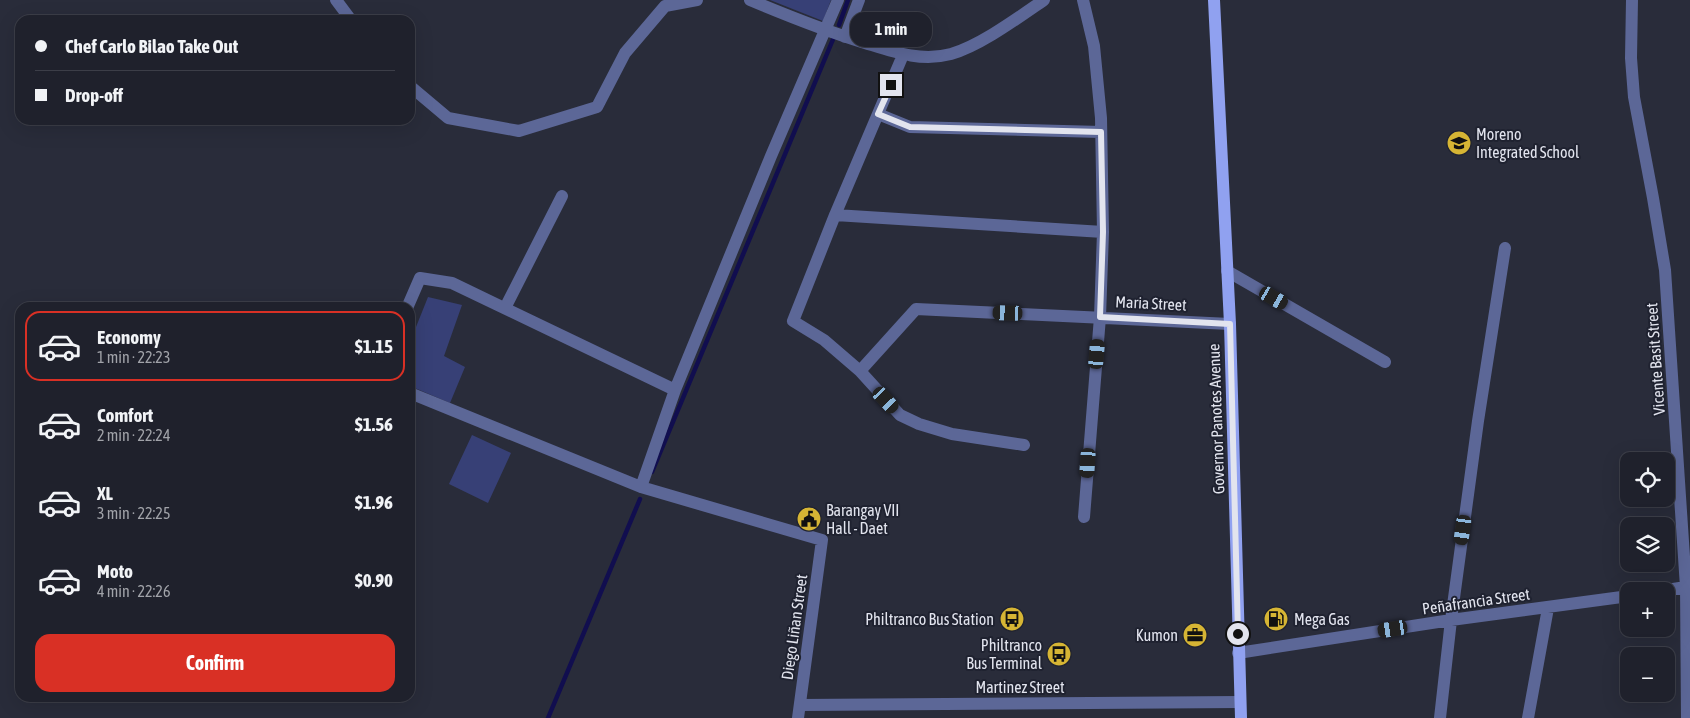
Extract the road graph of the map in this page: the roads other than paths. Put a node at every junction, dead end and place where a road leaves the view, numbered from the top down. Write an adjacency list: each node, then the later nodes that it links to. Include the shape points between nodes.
1 (336, 0): 10 (street)
2 (696, 0): 14 (street, via 665,6 625,53 597,107 519,131 448,118)
3 (750, 0): 11 (street)
4 (838, 0): 11 (street)
5 (859, 0): 12 (street)
6 (1044, 0): 13 (street, via 953,54 933,57)
7 (1083, 0): 16 (street, via 1094,46)
8 (1214, 0): 21 (main road, Governor Panotes Avenue)
9 (1632, 0): 33 (street, Vicente Basit Street, via 1634,97 1665,270)
10 (347, 15)
11 (826, 31): 12 (street); 28 (street)
12 (845, 37): 13 (street)
13 (903, 55): 15 (street)
14 (415, 90)
15 (878, 114): 16 (street, via 910,127); 18 (street)
16 (1101, 132): 19 (street)
17 (562, 196): 23 (street)
18 (835, 215): 19 (street); 27 (street, via 793,321 824,340)
19 (1103, 232): 24 (street)
20 (1505, 248): 37 (street)
21 (1227, 271): 25 (main road, Governor Panotes Avenue); 26 (street)
22 (410, 302): 23 (street, via 420,278 452,283)
23 (505, 308): 28 (street)
24 (1100, 317): 25 (street, Maria Street); 27 (street, Maria Street, via 916,309); 32 (street)
25 (1230, 324): 38 (main road, Governor Panotes Avenue)
26 (1385, 362)
27 (860, 371): 30 (street, via 900,415 919,424 952,434)
28 (675, 390): 31 (street)
29 (415, 395): 31 (street)
30 (1024, 445)
31 (641, 487): 40 (street, Diego Liñan Street, via 822,540)
32 (1084, 517)
33 (1686, 588): 34 (street); 45 (street, Vicente Basit Street)
34 (1675, 589)
35 (1620, 597): 36 (street, Peñafrancia Street)
36 (1548, 608): 37 (street, Peñafrancia Street); 44 (street)
37 (1451, 620): 38 (street, Peñafrancia Street); 43 (street)
38 (1238, 653): 39 (main road, Governor Panotes Avenue)
39 (1240, 702): 40 (street, Martinez Street); 42 (main road, Governor Panotes Avenue)
40 (800, 705): 41 (street, Diego Liñan Street)
41 (798, 718)
42 (1241, 718)
43 (1440, 718)
44 (1528, 718)
45 (1687, 718)

